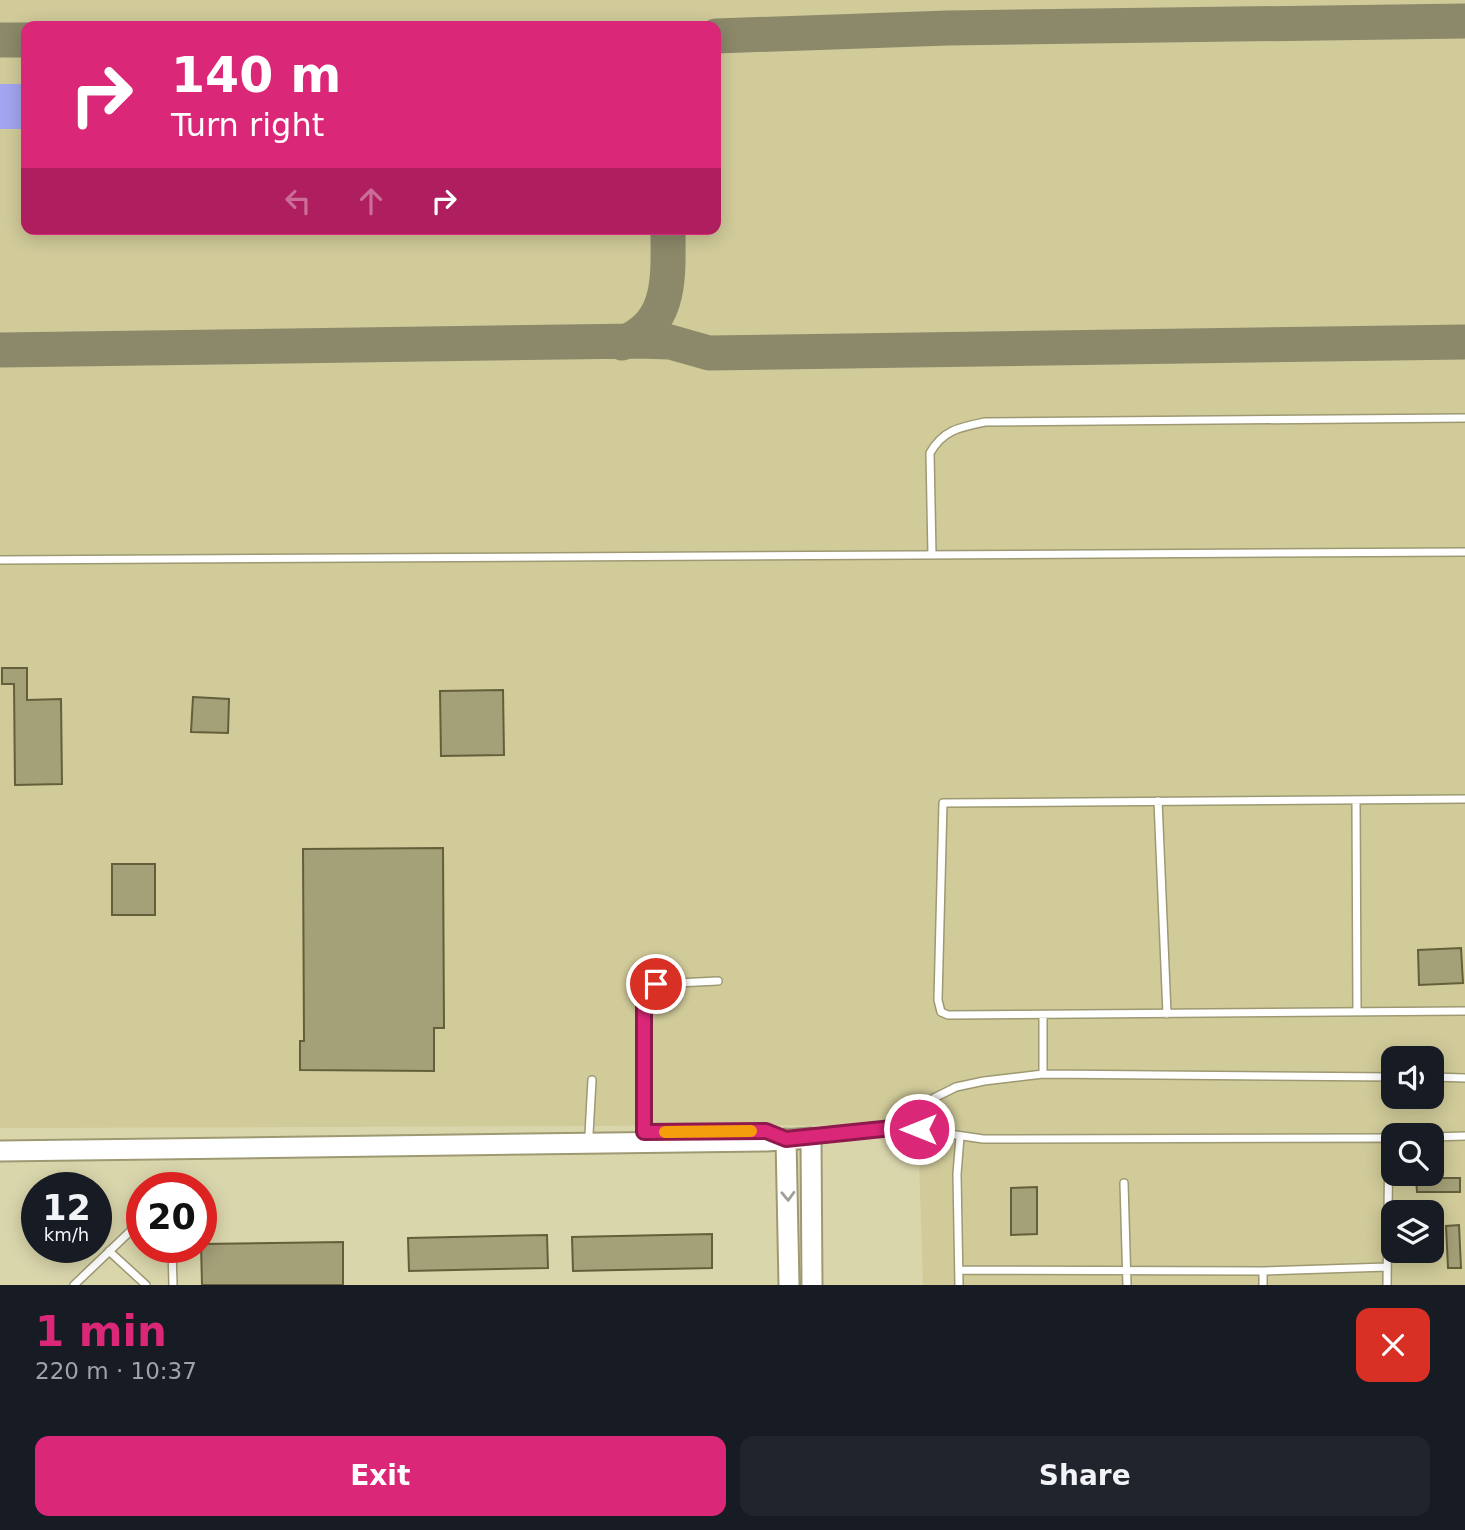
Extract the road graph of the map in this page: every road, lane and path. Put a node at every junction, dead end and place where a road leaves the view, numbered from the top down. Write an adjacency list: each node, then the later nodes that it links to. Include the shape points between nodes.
1 (1465, 418): 3 (lane, via 985,422 953,428 937,440 930,453)
2 (1465, 552): 3 (lane)
3 (932, 555): 4 (lane)
4 (0, 560)
5 (1465, 799): 6 (lane)
6 (1356, 800): 7 (lane); 10 (lane)
7 (1158, 802): 11 (lane); 12 (lane, via 943,803 939,1007 948,1015)
8 (718, 981): 19 (lane, via 647,989)
9 (1465, 1011): 10 (lane)
10 (1357, 1012): 11 (lane)
11 (1167, 1014): 12 (lane)
12 (1043, 1016): 13 (lane)
13 (1043, 1074): 14 (lane); 18 (lane, via 956,1087 934,1098)
14 (1381, 1077)
15 (1444, 1077): 16 (lane)
16 (1465, 1078)
17 (592, 1080): 20 (lane)
18 (902, 1127): 22 (lane); 25 (lane)
19 (644, 1132): 20 (main road); 27 (main road, via 766,1131)
20 (589, 1134): 24 (main road)
21 (1465, 1136): 23 (lane)
22 (960, 1137): 26 (lane); 37 (lane)
23 (1444, 1137)
24 (0, 1138)
25 (811, 1138): 27 (main road); 44 (main road)
26 (1381, 1138)
27 (786, 1139): 28 (main road); 43 (main road, one-way to 43)
28 (0, 1151)
29 (1124, 1183): 38 (lane)
30 (1390, 1186): 36 (lane)
31 (126, 1236): 32 (lane)
32 (112, 1249)
33 (112, 1253): 41 (lane)
34 (97, 1263): 40 (lane)
35 (172, 1263): 42 (lane)
36 (1387, 1267): 39 (lane); 48 (lane)
37 (959, 1270): 38 (lane); 45 (lane)
38 (1127, 1270): 39 (lane); 46 (lane)
39 (1263, 1271): 47 (lane)
40 (74, 1285)
41 (146, 1285)
42 (173, 1285)
43 (789, 1285)
44 (812, 1285)
45 (959, 1285)
46 (1127, 1285)
47 (1263, 1285)
48 (1387, 1285)

